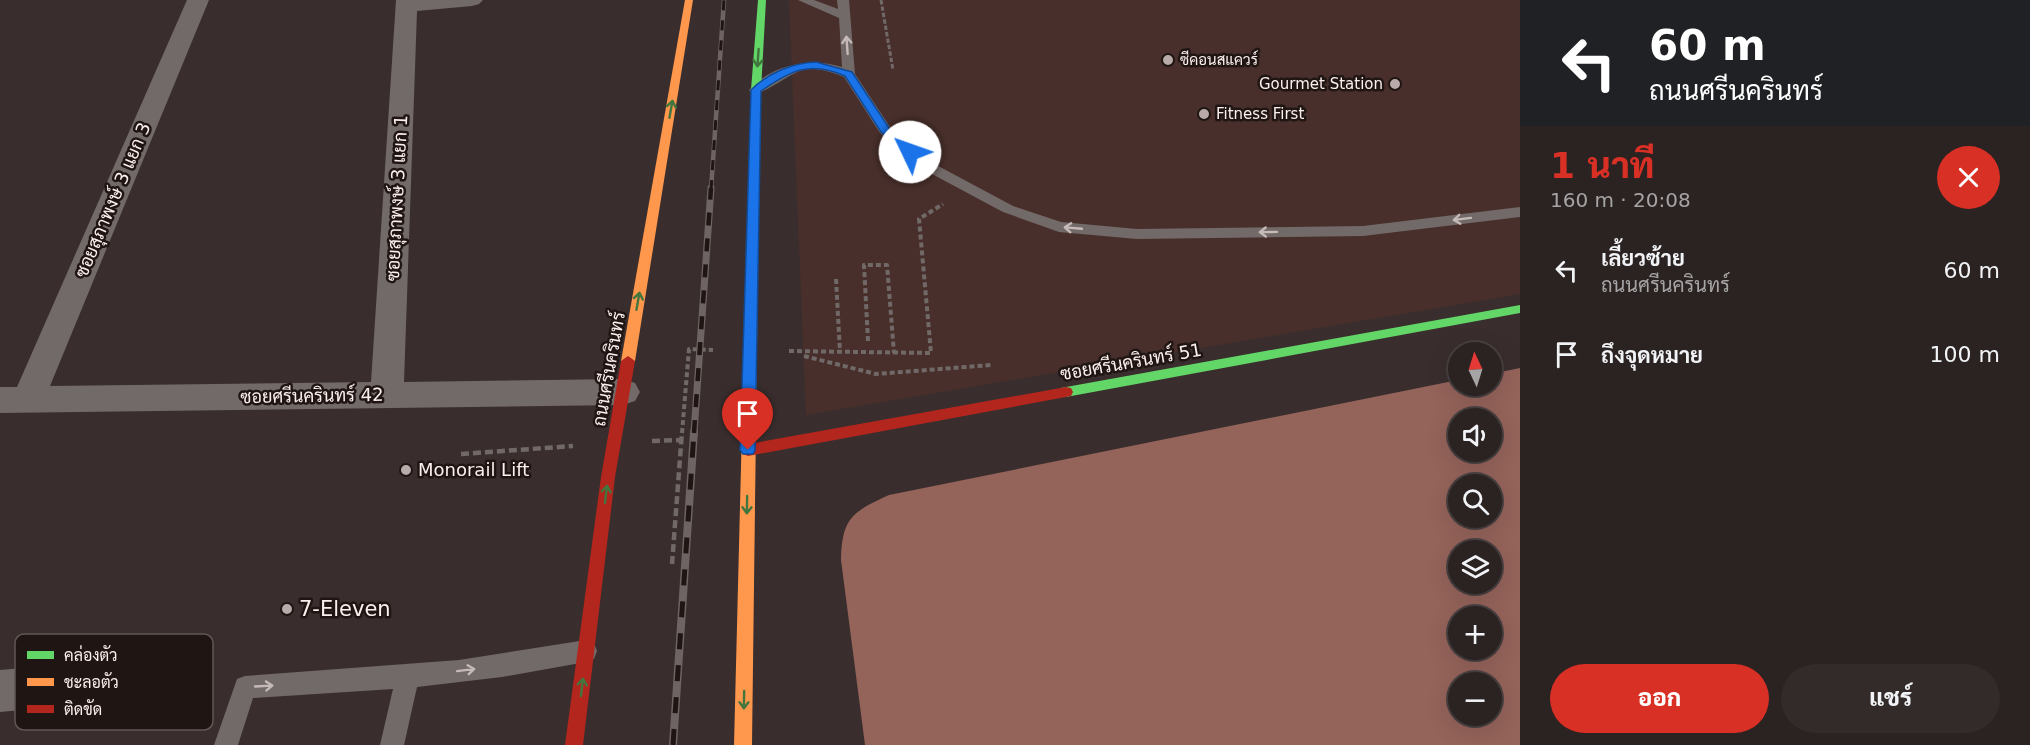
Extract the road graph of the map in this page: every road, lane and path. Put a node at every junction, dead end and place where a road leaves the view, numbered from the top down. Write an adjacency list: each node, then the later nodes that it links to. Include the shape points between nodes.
1 (198, 0): 24 (street, ซอยสุภาพงษ์ 3 แยก 3)
2 (472, 0): 8 (street)
3 (689, 0): 22 (main road, ถนนศรีนครินทร์, one-way to 3)
4 (762, 0): 12 (main road, one-way to 12)
5 (804, 0): 9 (lane)
6 (843, 0): 9 (lane)
7 (881, 0): 10 (path)
8 (407, 3): 23 (street, ซอยสุภาพงษ์ 3 แยก 1)
9 (844, 16): 11 (lane, one-way to 9)
10 (893, 70)
11 (849, 74): 12 (lane, via 830,67 801,66 779,74); 14 (lane, one-way to 11, via 1363,231 1137,234 1059,227 1008,209 922,163 885,130)
12 (756, 90): 25 (main road)
13 (946, 202): 17 (path, via 919,219 931,353 894,352 887,265 864,265)
14 (1520, 212)
15 (836, 279): 19 (path)
16 (1520, 309): 25 (main road, ซอยศรีนครินทร์ 51)
17 (868, 341)
18 (689, 349): 26 (path)
19 (840, 352)
20 (804, 356): 21 (path, via 876,374)
21 (991, 364)
22 (623, 392): 23 (street, ซอยศรีนครินทร์ 42); 27 (main road, ถนนศรีนครินทร์, one-way to 22)
23 (387, 395): 24 (street, ซอยศรีนครินทร์ 42)
24 (14, 400)
25 (748, 450): 34 (main road, one-way to 34)
26 (672, 564)
27 (586, 651): 28 (lane, one-way to 27, via 544,661); 33 (main road, ถนนศรีนครินทร์, one-way to 27)
28 (408, 677): 31 (lane, one-way to 28, via 245,687); 32 (lane)
29 (15, 690): 30 (street)
30 (0, 691)
31 (226, 745)
32 (392, 745)
33 (574, 745)
34 (743, 745)

